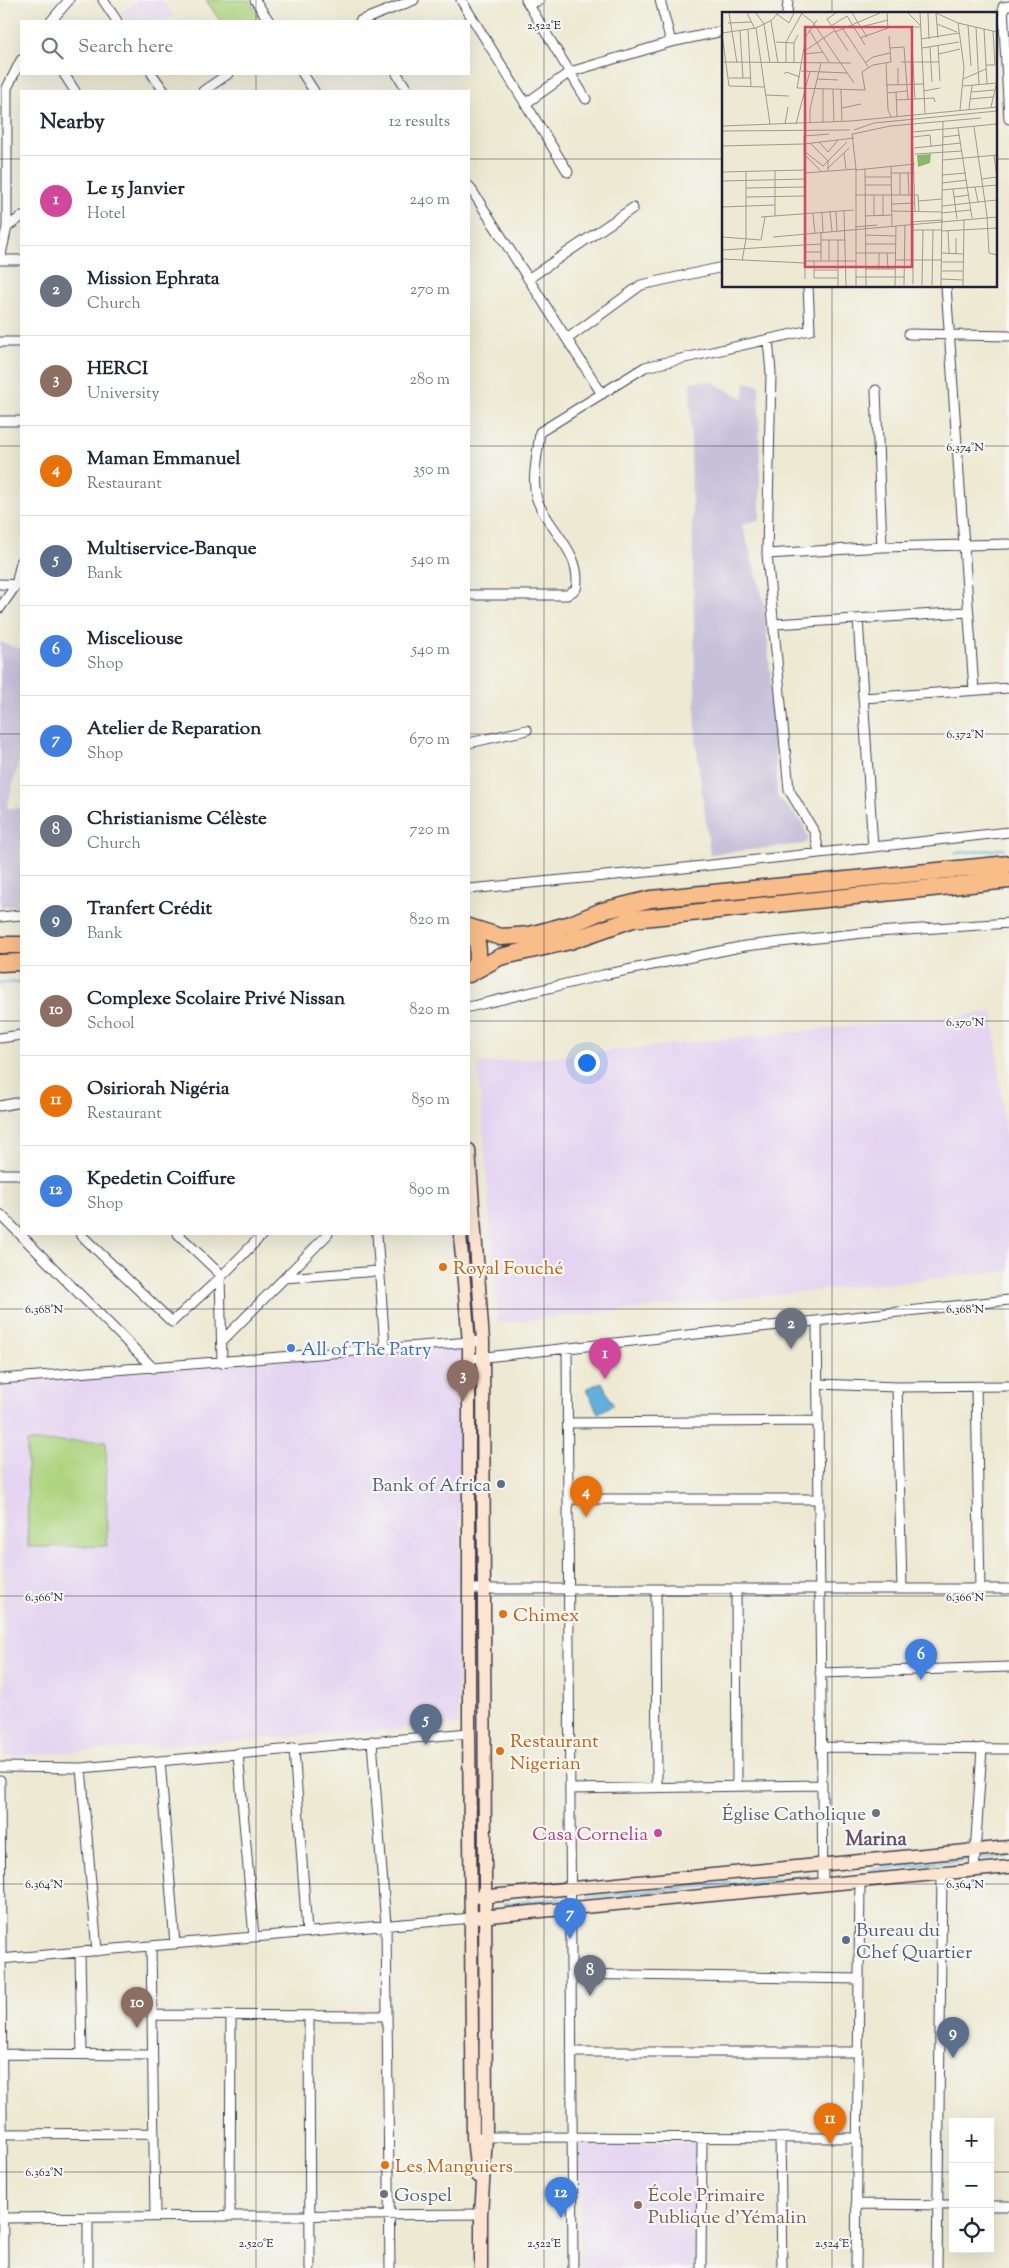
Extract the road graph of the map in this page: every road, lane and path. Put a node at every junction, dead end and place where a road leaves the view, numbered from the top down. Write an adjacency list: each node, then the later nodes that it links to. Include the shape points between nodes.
1 (69, 0): 10 (street)
2 (103, 0): 11 (street)
3 (256, 0): 12 (street)
4 (414, 0): 13 (street)
5 (461, 0): 29 (street)
6 (540, 0): 8 (street)
7 (660, 0): 15 (street)
8 (527, 2): 17 (street)
9 (1009, 6): 30 (street, via 1003,7)
10 (53, 20)
11 (116, 20)
12 (268, 20)
13 (364, 20)
14 (722, 30): 15 (street)
15 (671, 42): 17 (street)
16 (20, 62): 35 (street, via 6,88)
17 (570, 72): 28 (street); 29 (street)
18 (65, 75): 23 (street)
19 (153, 75): 24 (street)
20 (227, 75): 25 (street)
21 (304, 75): 26 (street)
22 (398, 75): 27 (street)
23 (74, 90)
24 (163, 90)
25 (204, 90)
26 (313, 90)
27 (407, 90)
28 (586, 99)
29 (525, 104): 31 (street)
30 (1009, 119)
31 (568, 172)
32 (470, 188): 39 (street)
33 (633, 208): 39 (street)
34 (20, 218): 35 (street)
35 (7, 227): 36 (street)
36 (0, 259): 37 (street)
37 (20, 260)
38 (722, 267): 45 (street, via 641,285)
39 (528, 279): 45 (street)
40 (808, 288): 46 (street, via 810,330)
41 (946, 288): 43 (street)
42 (909, 334): 43 (street)
43 (949, 334): 44 (street); 54 (street)
44 (1009, 336)
45 (567, 339): 50 (street)
46 (768, 340): 50 (street, via 645,367); 56 (street, via 771,373)
47 (0, 342): 48 (street)
48 (20, 342)
49 (876, 390): 55 (street)
50 (602, 394): 59 (street, via 540,432 534,484 538,502 573,557 576,589 567,595)
51 (0, 421): 52 (street)
52 (20, 421)
53 (1009, 544): 54 (street)
54 (963, 545): 55 (street); 61 (street)
55 (882, 547): 56 (street)
56 (767, 554): 63 (street)
57 (0, 584): 58 (street)
58 (19, 585): 60 (street)
59 (470, 595)
60 (0, 608)
61 (968, 612): 62 (street); 65 (street)
62 (858, 619): 63 (street); 66 (street)
63 (775, 624): 71 (street, via 789,790 815,833)
64 (1009, 688): 65 (street)
65 (974, 690): 66 (street)
66 (863, 698): 70 (street)
67 (527, 730): 68 (street)
68 (470, 742)
69 (1009, 832): 70 (street)
70 (873, 847): 71 (street)
71 (819, 854): 74 (street)
72 (1009, 864): 78 (highway, via 651,899 530,935 501,936)
73 (1009, 880): 85 (highway, via 633,919 570,941 500,957)
74 (470, 888)
75 (20, 916): 76 (street)
76 (0, 917)
77 (1009, 923): 86 (street, via 745,946)
78 (470, 928)
79 (470, 930): 84 (highway, via 478,952)
80 (20, 945): 81 (highway)
81 (0, 946)
82 (20, 962): 83 (highway)
83 (0, 963)
84 (470, 972)
85 (470, 973)
86 (470, 1007)
87 (20, 1035): 88 (street)
88 (0, 1038)
89 (20, 1102): 90 (street)
90 (0, 1106)
91 (470, 1164): 109 (street)
92 (0, 1174): 93 (street)
93 (20, 1175)
94 (0, 1214): 95 (street)
95 (20, 1234)
96 (21, 1235): 116 (street)
97 (81, 1235): 104 (street, via 169,1321 177,1319)
98 (179, 1235): 104 (street, via 220,1274)
99 (262, 1235): 104 (street)
100 (327, 1235): 105 (street)
101 (376, 1235): 103 (street)
102 (460, 1235): 110 (street)
103 (379, 1271): 105 (street); 111 (street)
104 (220, 1278): 108 (street)
105 (284, 1278): 108 (street)
106 (1009, 1300): 107 (street)
107 (817, 1321): 112 (street); 118 (street)
108 (222, 1341): 115 (street)
109 (483, 1341): 110 (street); 113 (street)
110 (469, 1343): 111 (street); 114 (street)
111 (385, 1348): 115 (street)
112 (567, 1348): 113 (street); 123 (street)
113 (483, 1358): 114 (street); 127 (street)
114 (469, 1360): 126 (street)
115 (222, 1364): 116 (street)
116 (153, 1368): 117 (street)
117 (0, 1379)
118 (818, 1384): 120 (street); 122 (street)
119 (1009, 1386): 121 (street)
120 (897, 1387): 121 (street); 132 (street)
121 (976, 1387): 133 (street)
122 (818, 1421): 123 (street); 125 (street)
123 (568, 1423): 124 (street)
124 (568, 1499): 125 (street); 128 (street)
125 (818, 1499): 131 (street)
126 (469, 1589): 127 (street); 137 (street)
127 (484, 1589): 128 (street); 161 (street)
128 (568, 1589): 129 (street); 151 (street)
129 (656, 1589): 130 (street); 150 (street)
130 (736, 1589): 131 (street); 149 (street)
131 (818, 1589): 132 (street); 136 (street)
132 (902, 1589): 133 (street)
133 (980, 1589): 134 (street)
134 (1009, 1589)
135 (1009, 1668): 136 (street)
136 (820, 1673): 139 (street)
137 (469, 1733): 138 (street); 162 (street)
138 (372, 1741): 140 (street); 166 (street)
139 (821, 1747): 141 (street); 148 (street)
140 (294, 1748): 143 (street); 167 (street)
141 (982, 1748): 142 (street); 153 (street)
142 (1009, 1748)
143 (238, 1753): 144 (street); 168 (street)
144 (160, 1761): 146 (street); 169 (street)
145 (0, 1767): 146 (street)
146 (81, 1768): 171 (street)
147 (0, 1780): 173 (street)
148 (822, 1785): 149 (street); 154 (street)
149 (737, 1786): 150 (street)
150 (657, 1787): 151 (street)
151 (570, 1789): 160 (street)
152 (1009, 1847): 153 (street)
153 (975, 1850): 154 (street); 156 (street)
154 (822, 1864): 159 (street); 160 (street)
155 (1009, 1867): 156 (street)
156 (974, 1870): 157 (street)
157 (942, 1874): 158 (street); 193 (street)
158 (860, 1881): 159 (street); 175 (street)
159 (822, 1885): 163 (street)
160 (570, 1887): 161 (street); 163 (street)
161 (485, 1896): 162 (street); 164 (street)
162 (472, 1897): 165 (street)
163 (570, 1908): 164 (street); 174 (street)
164 (485, 1916): 165 (street); 187 (street)
165 (472, 1918): 166 (street); 187 (street)
166 (386, 1925): 167 (street); 179 (street)
167 (307, 1932): 168 (street)
168 (254, 1937): 169 (street)
169 (175, 1944): 170 (street)
170 (151, 1946): 171 (street); 176 (street)
171 (97, 1950): 172 (street)
172 (80, 1952): 173 (street); 183 (street)
173 (1, 1959): 182 (street)
174 (571, 1974): 175 (street); 180 (street)
175 (859, 1980): 181 (street)
176 (152, 2015): 177 (street); 184 (street)
177 (231, 2016): 178 (street); 201 (street)
178 (309, 2016): 179 (street); 199 (street)
179 (387, 2016): 197 (street)
180 (571, 2052): 181 (street); 188 (street)
181 (858, 2052): 191 (street)
182 (1, 2054): 183 (street); 186 (street)
183 (82, 2055): 184 (street)
184 (152, 2055): 185 (street)
185 (154, 2133): 186 (street); 200 (street)
186 (2, 2134): 202 (street)
187 (480, 2137): 188 (street); 198 (street)
188 (572, 2137): 189 (street); 210 (street)
189 (702, 2138): 190 (street); 211 (street)
190 (780, 2138): 191 (street); 212 (street)
191 (857, 2138): 192 (street)
192 (856, 2204): 193 (street); 213 (street)
193 (938, 2205): 194 (street); 214 (street)
194 (949, 2206)
195 (994, 2206): 196 (street)
196 (1009, 2206)
197 (390, 2214): 198 (street); 199 (street); 208 (street)
198 (481, 2214): 209 (street)
199 (310, 2215): 201 (street); 207 (street)
200 (155, 2216): 201 (street); 203 (street)
201 (230, 2216)
202 (3, 2218): 203 (street); 204 (street)
203 (88, 2218): 206 (street)
204 (1, 2235): 205 (street)
205 (3, 2268)
206 (88, 2268)
207 (310, 2268)
208 (390, 2268)
209 (481, 2268)
210 (573, 2268)
211 (701, 2268)
212 (782, 2268)
213 (856, 2268)
214 (937, 2268)

